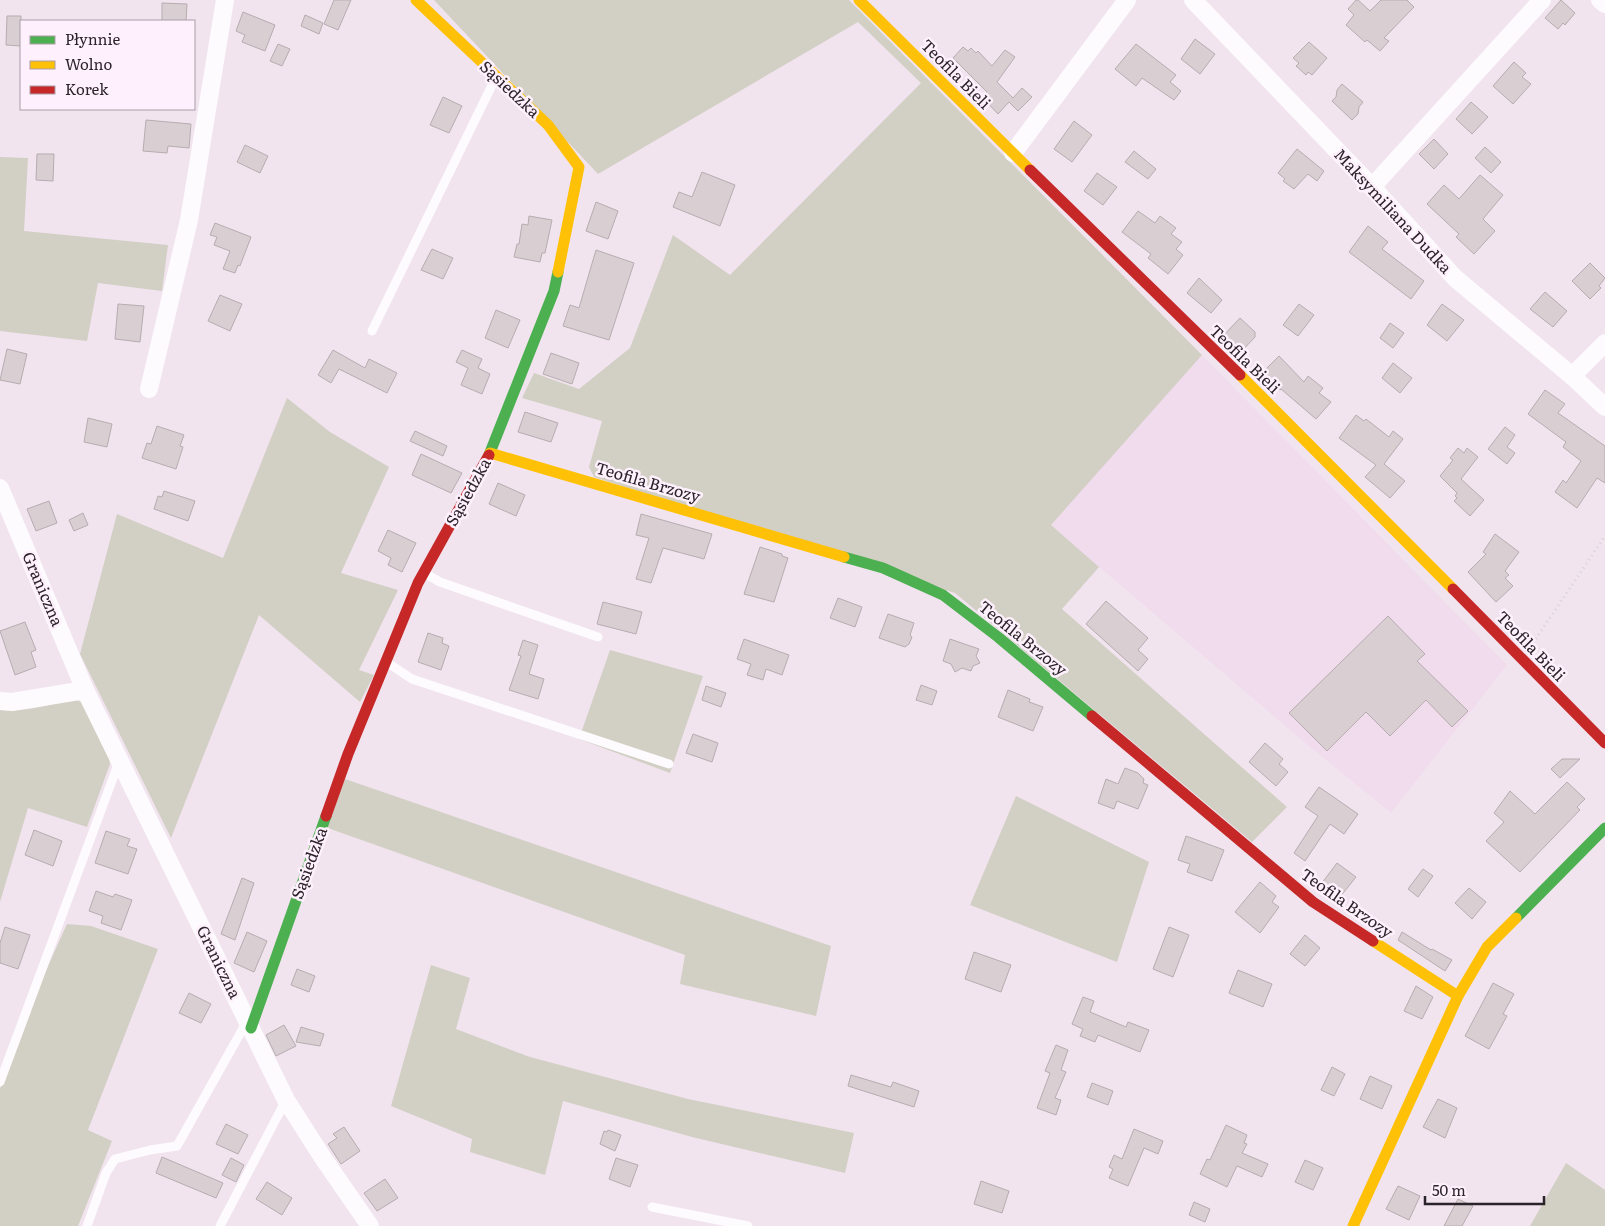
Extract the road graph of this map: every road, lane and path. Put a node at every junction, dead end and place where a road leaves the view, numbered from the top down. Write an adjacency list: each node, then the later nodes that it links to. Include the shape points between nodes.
1 (225, 0): 15 (street, via 189,220)
2 (416, 0): 9 (street, Sąsiedzka)
3 (860, 0): 10 (street, Teofila Bieli)
4 (1127, 0): 10 (street)
5 (1194, 0): 11 (street, Maksymiliana Dudka)
6 (1542, 0): 11 (street)
7 (1600, 0): 8 (street)
8 (1605, 4)
9 (496, 76): 12 (lane); 17 (street, Sąsiedzka, via 548,124 579,167 554,291)
10 (1013, 153): 22 (street, Teofila Bieli, via 1374,509)
11 (1372, 187): 14 (street, Maksymiliana Dudka, via 1455,278)
12 (372, 331)
13 (1605, 343): 14 (street)
14 (1572, 376): 16 (street, Maksymiliana Dudka)
15 (149, 390)
16 (1605, 407)
17 (490, 454): 20 (street, Sąsiedzka); 30 (street, Teofila Brzozy, via 883,568 943,595 998,637 1313,902)
18 (0, 488): 24 (street, Graniczna)
19 (1605, 536): 22 (path)
20 (424, 572): 21 (lane, via 440,582); 23 (street, Sąsiedzka)
21 (598, 637)
22 (1522, 660): 26 (street, Teofila Bieli)
23 (386, 662): 28 (lane, via 412,680); 31 (street, Sąsiedzka, via 348,754)
24 (85, 690): 25 (street, via 12,702); 27 (street, Graniczna)
25 (0, 701)
26 (1605, 743)
27 (120, 760): 31 (street, Graniczna); 32 (lane)
28 (669, 764)
29 (1605, 828): 30 (street, via 1487,947)
30 (1458, 996): 39 (street)
31 (249, 1024): 33 (street, Graniczna); 35 (lane, via 177,1146 115,1159 106,1173)
32 (0, 1082)
33 (286, 1100): 36 (lane); 37 (street, Graniczna)
34 (652, 1207): 38 (lane)
35 (87, 1226)
36 (220, 1226)
37 (370, 1226)
38 (748, 1226)
39 (1353, 1226)

